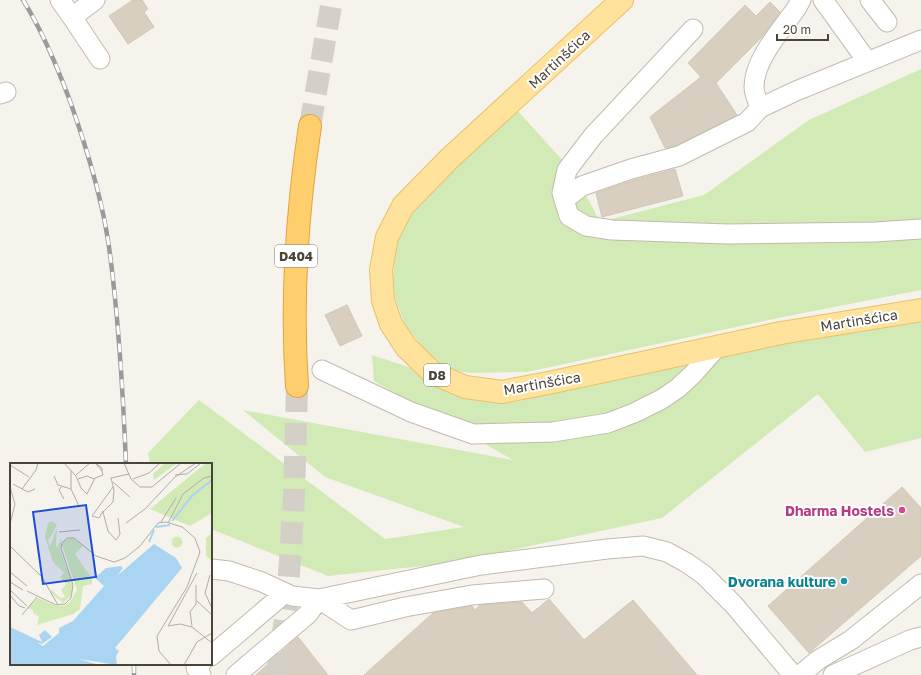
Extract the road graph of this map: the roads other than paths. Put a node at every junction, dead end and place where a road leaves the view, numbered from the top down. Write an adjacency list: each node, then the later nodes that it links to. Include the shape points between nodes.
1 (60, 0): 7 (street)
2 (95, 0): 7 (street)
3 (622, 0): 18 (main road, Martinšćica / D8, via 450,158 403,206 387,237 381,270 383,301 391,324 406,347 433,373 465,387 502,392)
4 (801, 0): 13 (street, via 759,63 754,78 754,89)
5 (822, 0): 12 (street)
6 (870, 0): 8 (street)
7 (72, 17): 11 (street)
8 (887, 22)
9 (693, 29): 15 (street, via 593,136 567,170 562,193)
10 (921, 40): 12 (street)
11 (100, 59)
12 (867, 61): 13 (street, via 796,90)
13 (760, 108): 15 (street, via 747,122 678,156 631,168 582,186)
14 (310, 126): 20 (highway, D404, via 295,261)
15 (564, 200): 16 (street, via 569,216 586,226 612,230 728,234)
16 (921, 229)
17 (921, 310): 18 (main road, Martinšćica / D8, via 781,333)
18 (717, 347): 19 (street, via 683,383 634,413 608,423 553,432 474,434 411,412)
19 (322, 370)
20 (297, 386)
21 (212, 569): 24 (street, via 229,571)
22 (921, 584): 32 (street, via 851,640 818,660)
23 (544, 589): 25 (street, via 472,595 351,620)
24 (285, 593): 25 (street); 27 (street)
25 (319, 599): 30 (street, via 308,614); 31 (street, via 481,565 643,546 667,552 704,575 734,605)
26 (921, 637): 33 (street)
27 (212, 655)
28 (200, 665): 29 (street, via 196,668)
29 (201, 675)
30 (236, 675)
31 (793, 675)
32 (800, 675)
33 (833, 675)

